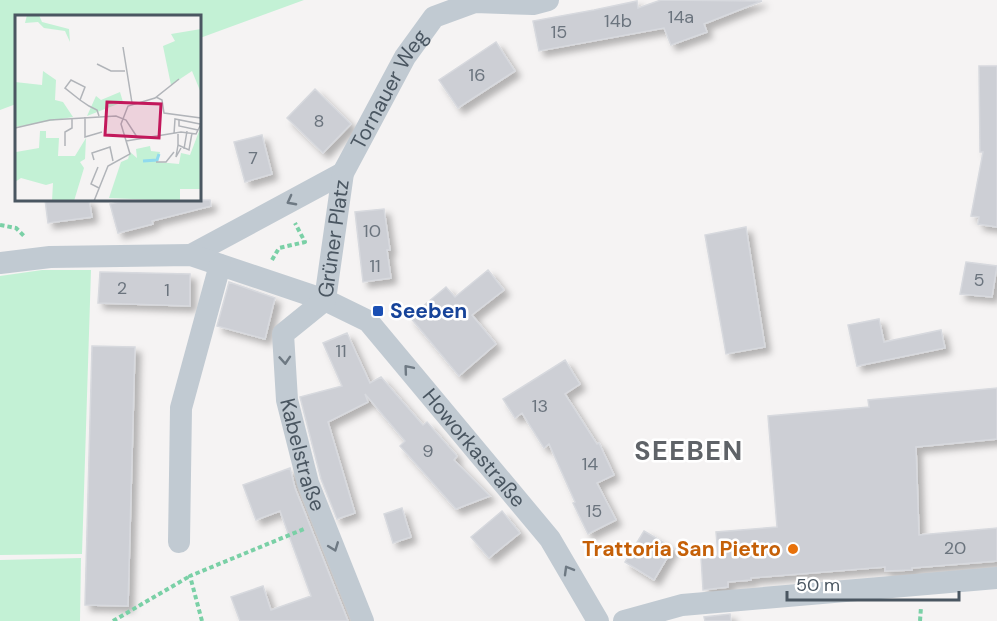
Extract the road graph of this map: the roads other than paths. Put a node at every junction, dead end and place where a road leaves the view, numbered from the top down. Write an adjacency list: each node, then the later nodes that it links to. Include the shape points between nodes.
1 (548, 0): 2 (street, Tornauer Weg, via 533,4)
2 (475, 1): 3 (street, Tornauer Weg, via 434,16 405,57)
3 (343, 173): 4 (street, Grüner Platz, one-way to 4); 7 (street, Grüner Platz)
4 (190, 255): 5 (street, Grüner Platz, via 45,258); 6 (street, Grüner Platz)
5 (0, 263)
6 (220, 265): 7 (street, Grüner Platz); 8 (street, via 181,408)
7 (325, 300): 10 (street, Kabelstraße, one-way to 10, via 283,334 287,400 308,483); 11 (street, Howorkastraße, one-way to 7, via 550,539 368,321)
8 (179, 542)
9 (997, 578): 12 (street, via 682,605)
10 (363, 621)
11 (598, 621)
12 (624, 621)

